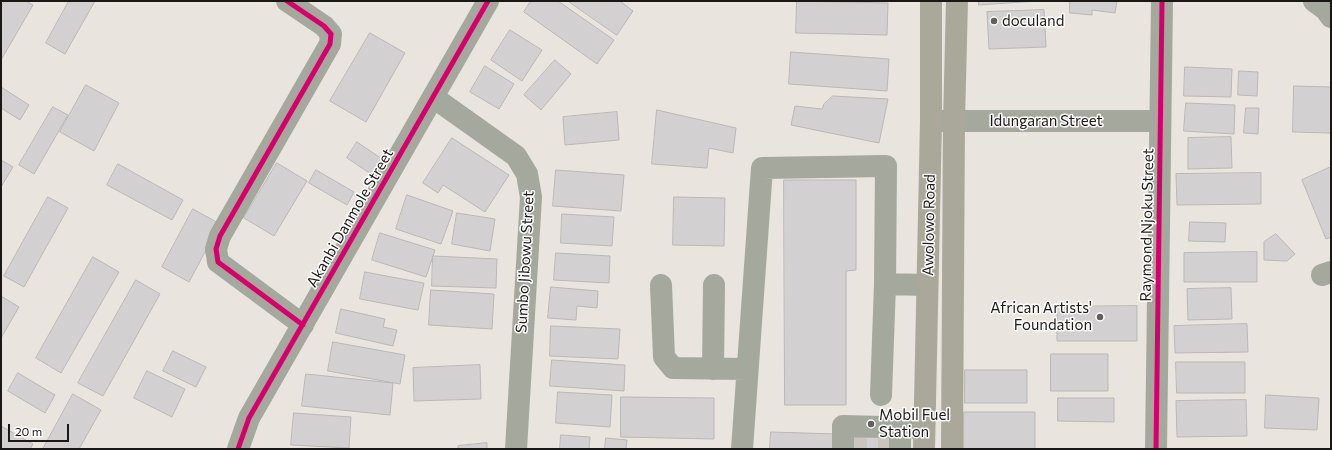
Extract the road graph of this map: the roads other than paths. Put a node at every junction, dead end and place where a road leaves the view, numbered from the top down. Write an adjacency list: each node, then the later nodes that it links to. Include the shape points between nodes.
1 (287, 1): 16 (street, via 324,26 330,34 330,44 220,236 216,250 218,262)
2 (488, 1): 8 (street, Akanbi Danmole Street)
3 (932, 1): 9 (main road, Awolowo Road)
4 (956, 1): 10 (main road, Awolowo Road)
5 (1162, 1): 11 (street, Raymond Njoku Street)
6 (1314, 1): 7 (street)
7 (1331, 17)
8 (433, 96): 16 (street, Akanbi Danmole Street); 24 (street, Sumbo Jibowu Street, via 516,156 527,174 531,197)
9 (931, 121): 10 (street, Idungaran Street); 15 (main road, Awolowo Road)
10 (954, 121): 11 (street, Idungaran Street); 26 (main road, Awolowo Road)
11 (1160, 121): 27 (street, Raymond Njoku Street)
12 (714, 284): 17 (street)
13 (885, 284): 15 (street); 18 (street, via 886,166 762,168); 19 (street)
14 (661, 285): 17 (street, via 664,357 673,368)
15 (927, 285): 20 (main road, Awolowo Road)
16 (303, 325): 23 (street, Akanbi Danmole Street, via 249,418)
17 (713, 369): 18 (street)
18 (747, 369): 25 (street)
19 (881, 395)
20 (924, 439): 21 (street)
21 (899, 441): 22 (street, via 843,426)
22 (843, 446)
23 (238, 449)
24 (516, 449)
25 (742, 449)
26 (952, 449)
27 (1156, 449)

